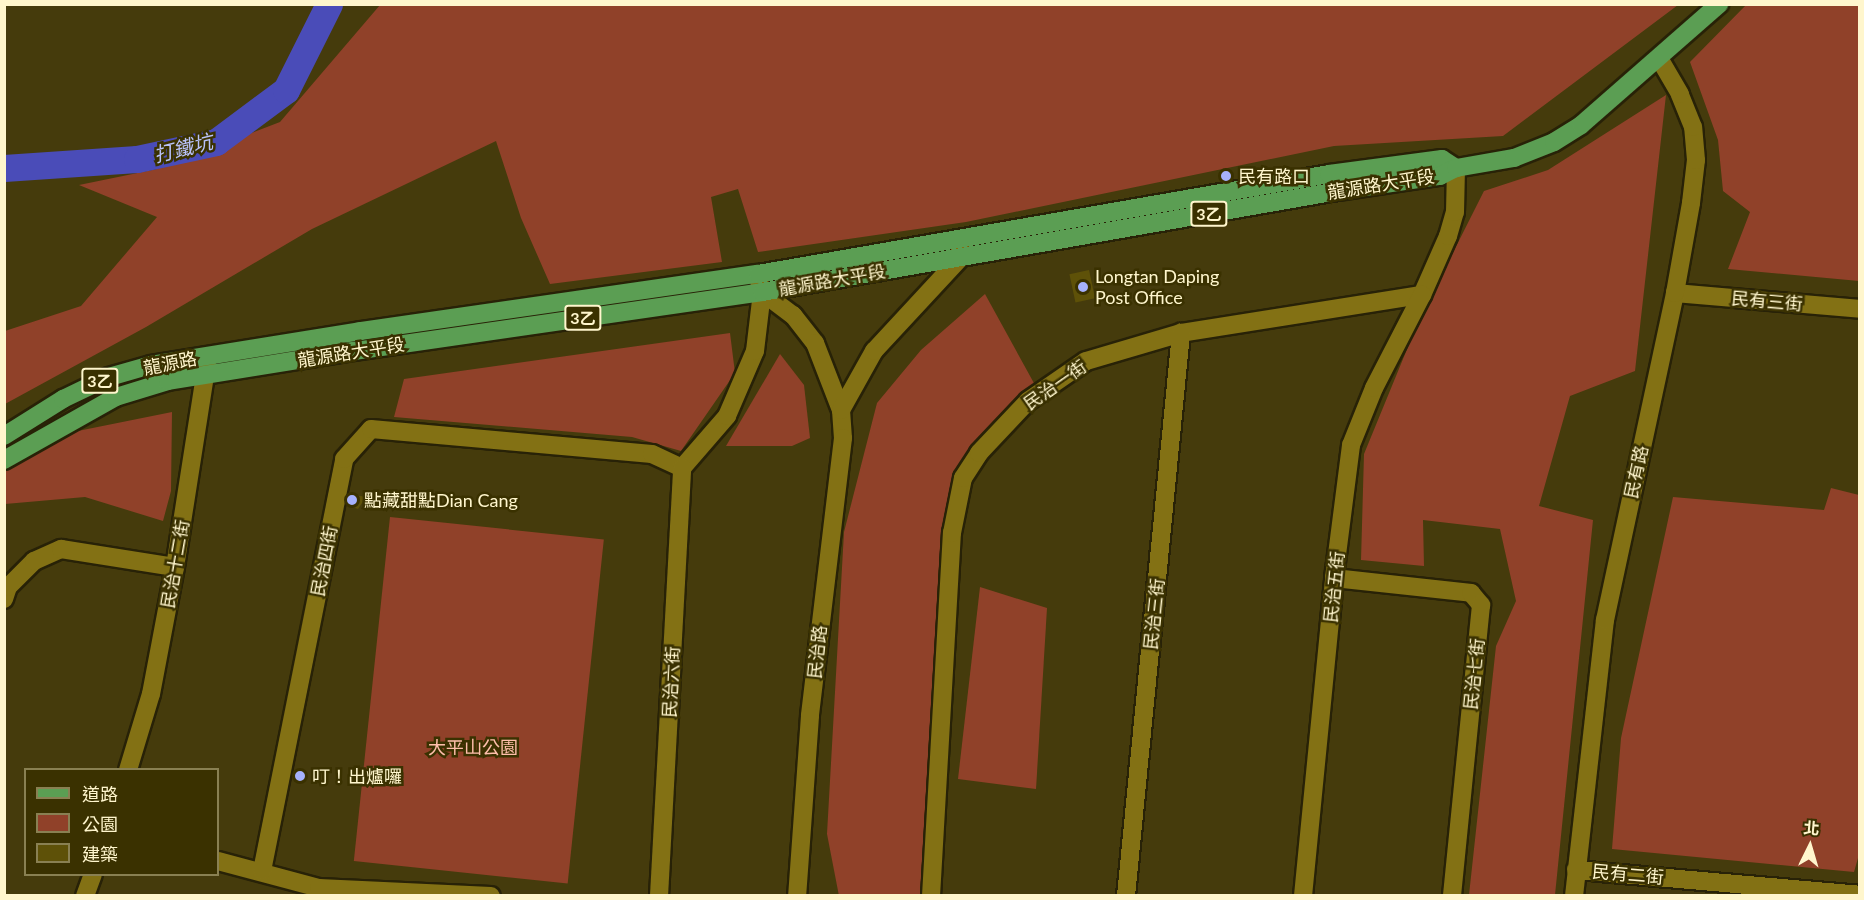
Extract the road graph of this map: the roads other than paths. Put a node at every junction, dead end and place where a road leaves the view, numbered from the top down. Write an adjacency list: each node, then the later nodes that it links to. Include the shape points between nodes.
1 (1719, 4): 2 (main road, 龍源路大平段 / 3乙)
2 (1659, 58): 3 (main road, 龍源路大平段 / 3乙, via 1581,125 1554,142 1514,158); 7 (street, 民有路, via 1693,127 1696,160)
3 (1456, 168): 4 (main road, 龍源路大平段 / 3乙, via 1442,159 1329,174); 8 (street, via 1453,220)
4 (960, 249): 5 (main road, 龍源路大平段 / 3乙); 6 (main road, 龍源路大平段 / 3乙); 13 (street, via 874,351)
5 (758, 274): 6 (street); 11 (main road, 龍源路大平段 / 3乙)
6 (762, 292): 12 (main road, 龍源路大平段 / 3乙); 13 (street, via 793,315 815,343); 16 (street, via 754,351 727,416)
7 (1675, 292): 9 (street, 民有三街); 22 (street, 民有路, via 1605,620)
8 (1422, 295): 10 (street, 民治一街); 18 (street, 民治五街, via 1374,388 1351,445)
9 (1860, 309)
10 (1181, 333): 31 (street, 民治一街, via 1086,361 1028,401 979,453 963,478 952,533); 32 (street, 民治三街)
11 (208, 356): 12 (street, 民治十二街); 14 (main road, 龍源路 / 3乙, via 151,365 109,377 63,399)
12 (204, 375): 15 (main road, 龍源路 / 3乙, via 116,397); 17 (street, 民治十二街)
13 (841, 410): 30 (street, 民治路, via 843,438 810,716)
14 (4, 436)
15 (4, 460)
16 (682, 468): 23 (street, 民治四街, via 652,454 371,429 344,459); 29 (street, 民治六街)
17 (176, 567): 19 (street, via 61,549 34,561 8,586); 20 (street, 民治十二街, via 151,694)
18 (1334, 578): 33 (street, 民治五街); 34 (street, 民治七街, via 1472,593 1481,605)
19 (4, 599)
20 (129, 768)
21 (219, 861): 23 (street)
22 (1576, 870): 26 (street, 民有二街); 35 (street, 民有路)
23 (262, 871): 25 (street, via 319,888)
24 (92, 876): 27 (street)
25 (432, 894): 28 (street)
26 (1860, 895)
27 (85, 896)
28 (490, 896)
29 (659, 896)
30 (797, 896)
31 (931, 896)
32 (1126, 896)
33 (1303, 896)
34 (1452, 896)
35 (1574, 896)

